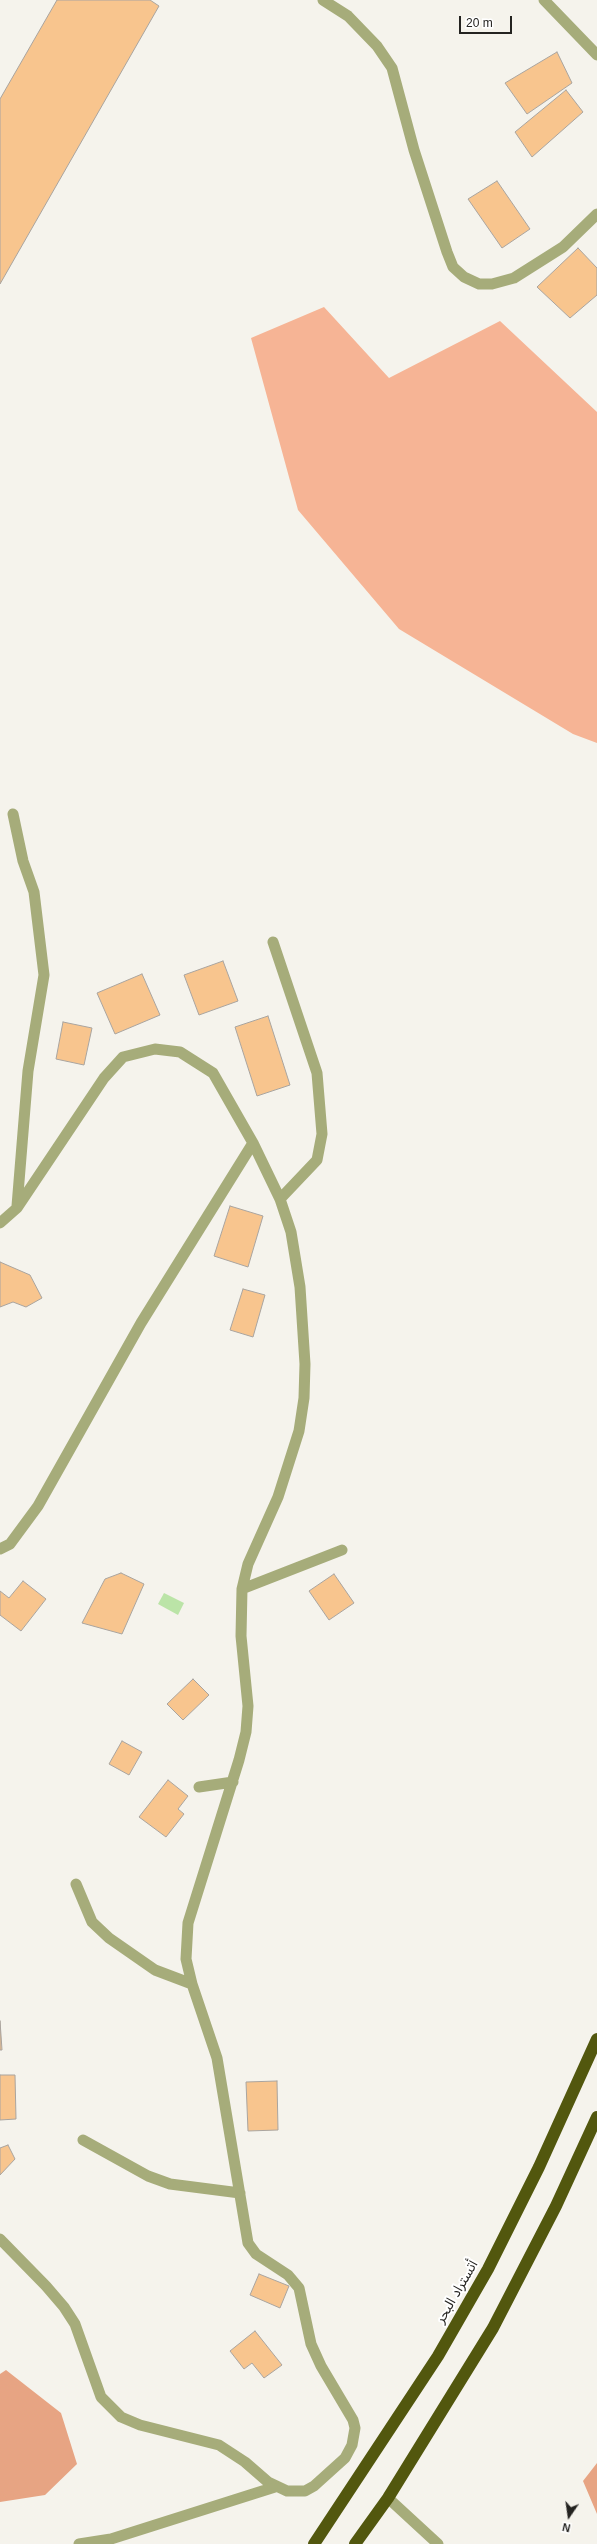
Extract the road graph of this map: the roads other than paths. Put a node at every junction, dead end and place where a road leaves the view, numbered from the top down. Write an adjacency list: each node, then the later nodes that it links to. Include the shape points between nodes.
1 (323, 0): 4 (street, via 348,16 392,68 414,150 447,252 453,267 464,277 479,284 492,284 514,278 563,247)
2 (544, 0): 3 (street)
3 (597, 55)
4 (597, 214)
5 (13, 814): 9 (street, via 23,861 34,892 44,975 28,1071)
6 (273, 942): 8 (street, via 317,1073 322,1134 316,1160)
7 (253, 1143): 8 (street); 9 (street, via 213,1073 180,1052 155,1049 123,1057 104,1078); 11 (street, via 141,1323 38,1506 10,1544)
8 (280, 1199): 13 (street, via 291,1232 300,1287 305,1364 304,1398 292,1457 278,1497 248,1564)
9 (17, 1208): 10 (street)
10 (0, 1223)
11 (0, 1549)
12 (342, 1550): 13 (street)
13 (242, 1590): 14 (street, via 241,1636 248,1706 246,1732)
14 (233, 1782): 15 (street); 17 (street, via 188,1922 186,1959)
15 (199, 1787)
16 (76, 1884): 17 (street, via 92,1922 109,1938 155,1970)
17 (192, 1984): 21 (street, via 217,2058)
18 (597, 2040): 26 (highway, أتستراد البحر, via 539,2167 488,2269 438,2356)
19 (597, 2117): 24 (highway, via 556,2206 493,2328)
20 (83, 2140): 21 (street, via 128,2166 163,2182 197,2189)
21 (240, 2193): 23 (street, via 248,2243 261,2259 297,2283 311,2344 355,2428 352,2445 345,2458 314,2486 296,2492)
22 (0, 2239): 23 (street, via 64,2307 74,2324 94,2382 108,2406 121,2417 140,2425 219,2445)
23 (275, 2487): 25 (street, via 111,2540)
24 (388, 2498): 27 (highway); 28 (street)
25 (79, 2544)
26 (314, 2544)
27 (355, 2544)
28 (438, 2544)

